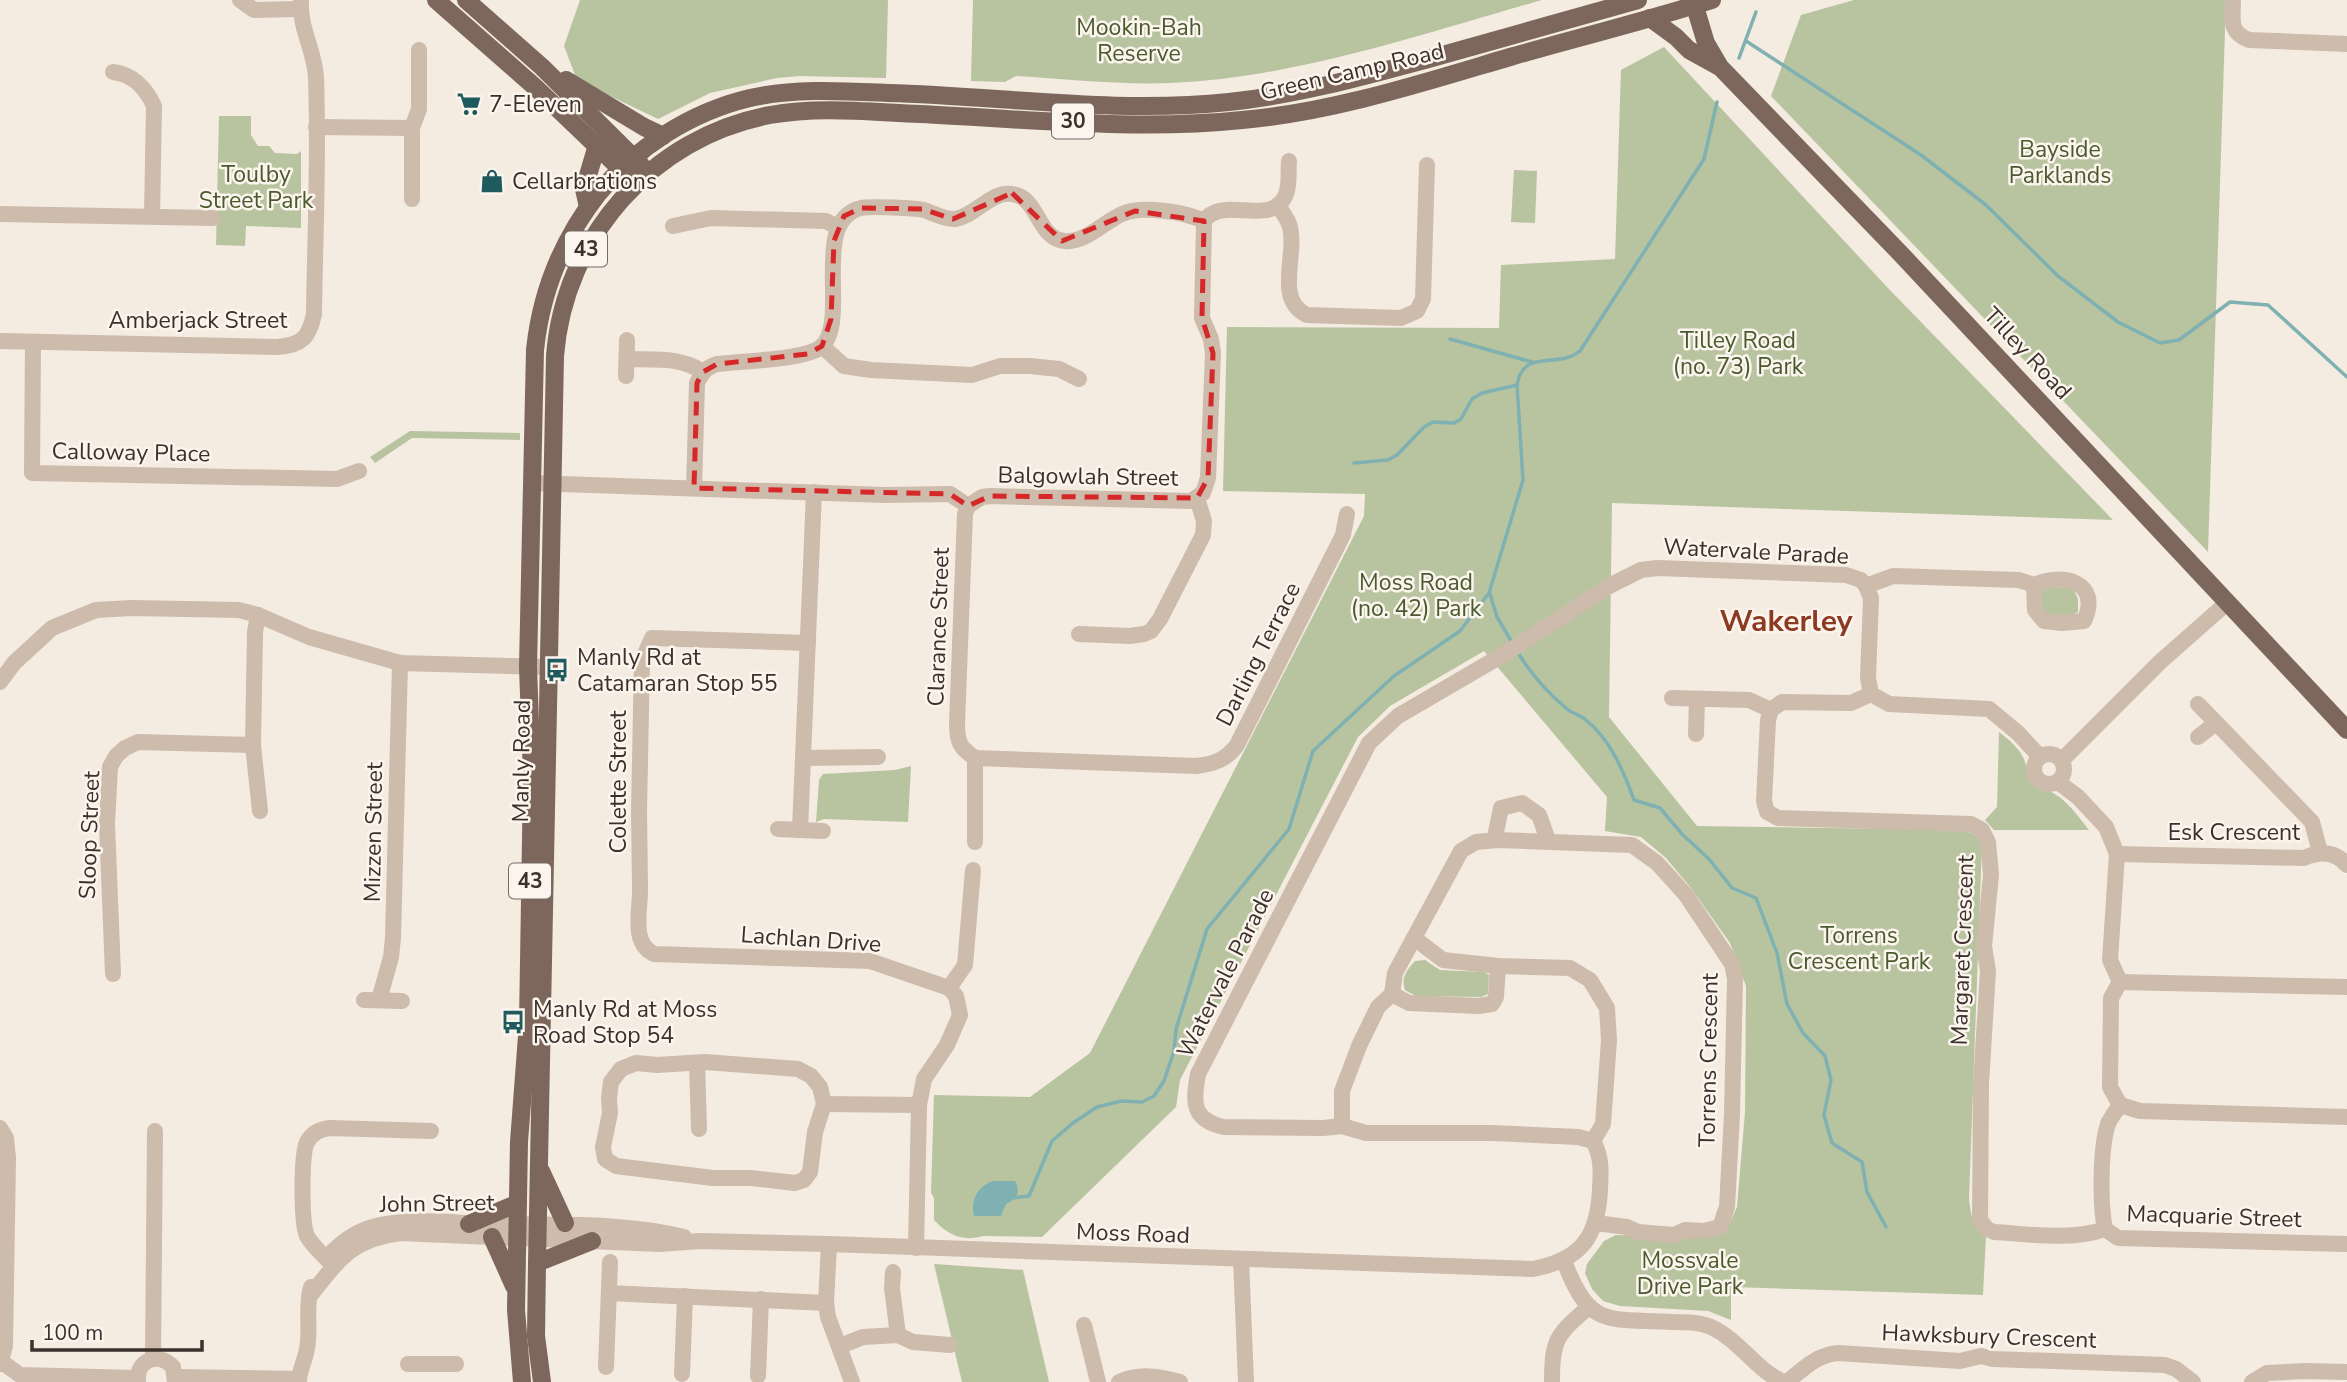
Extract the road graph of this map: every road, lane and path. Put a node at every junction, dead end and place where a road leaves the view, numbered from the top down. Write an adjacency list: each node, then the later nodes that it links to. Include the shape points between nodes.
1 (240, 0): 8 (street, via 254,10)
2 (436, 0): 18 (main road)
3 (466, 0): 12 (main road)
4 (1638, 0): 17 (main road, Green Camp Road / 30, via 1336,84 1264,98 1153,106 964,95 793,92 734,103)
5 (1712, 0): 7 (main road, Green Camp Road / 30)
6 (2233, 0): 10 (street, via 2238,36)
7 (1693, 3): 9 (main road, Green Camp Road / 30); 13 (main road, Tilley Road, via 1706,43)
8 (301, 4): 15 (street, Amberjack Street, via 316,74)
9 (1650, 18): 13 (main road, via 1689,50); 22 (main road, Green Camp Road / 30, via 1372,97 1279,116 1161,124 846,111 752,118 675,152)
10 (2347, 44)
11 (419, 50): 16 (street, via 419,109)
12 (542, 67): 17 (main road); 20 (main road)
13 (1720, 67): 50 (main road, Tilley Road)
14 (113, 72): 27 (street, via 125,74 148,92 154,106)
15 (316, 127): 16 (street); 34 (street, Amberjack Street, via 314,314 310,331 301,341 277,347)
16 (412, 128): 23 (street)
17 (663, 136): 20 (main road, Manly Road / 43)
18 (597, 145): 20 (main road); 25 (main road, via 584,189)
19 (1289, 161): 24 (street, via 1287,191)
20 (627, 162): 22 (main road); 25 (main road, Manly Road / 43)
21 (1427, 165): 24 (street, via 1423,299 1417,311 1401,318 1307,316 1299,312 1289,296 1289,224)
22 (642, 178): 42 (main road, Manly Road / 43, via 594,234 564,302 555,356)
23 (412, 199)
24 (1278, 205): 29 (street, via 1263,211 1220,210)
25 (588, 206): 41 (main road, Manly Road / 43, via 556,262 538,322)
26 (0, 214): 27 (street)
27 (152, 216): 28 (street)
28 (213, 218)
29 (1204, 221): 31 (street, via 1181,212 1135,211 1075,240 1062,241 1045,229 1023,198 1012,194 993,197 953,219 922,209 861,208 844,216); 45 (street, Balgowlah Street, via 1202,318 1213,353 1208,478)
30 (673, 226): 31 (street, via 711,218 826,221)
31 (837, 227): 35 (street, via 831,319)
32 (627, 340): 36 (street)
33 (0, 341): 34 (street, Amberjack Street)
34 (33, 342): 40 (street, Calloway Place, via 32,473 337,479)
35 (822, 346): 37 (street, via 808,354 717,364); 39 (street, via 844,366 871,370 972,375 1000,366 1030,366 1059,369)
36 (627, 359): 37 (street, via 681,360); 38 (street)
37 (703, 372): 43 (street, via 697,383)
38 (626, 376)
39 (1079, 379)
40 (359, 471)
41 (532, 483): 42 (street); 57 (main road, Manly Road / 43)
42 (552, 483): 43 (street); 58 (main road, Manly Road / 43)
43 (694, 488): 44 (street)
44 (814, 492): 46 (street, via 950,494); 53 (street)
45 (1196, 498): 46 (street, Balgowlah Street, via 1181,503 990,496); 52 (street, via 1205,521 1203,535 1151,631 1130,636)
46 (968, 506): 70 (street, Clarance Street, via 957,738)
47 (1347, 514): 70 (street, Darling Terrace, via 1343,535 1229,756 1196,766)
48 (2034, 585): 49 (street, Watervale Parade, via 2019,580 1893,576)
49 (1866, 586): 60 (street, via 1871,598); 101 (street, Watervale Parade, via 1846,576 1641,570 1398,716 1369,743 1198,1074 1193,1100 1199,1115 1212,1125)
50 (2228, 602): 66 (main road, Tilley Road); 74 (street)
51 (258, 615): 55 (street, via 239,610 96,610 52,628); 56 (street, via 309,637); 69 (street)
52 (1079, 634)
53 (808, 643): 73 (street); 88 (street, Colette Street, via 652,638 642,661 639,935)
54 (0, 653): 55 (street)
55 (14, 663): 59 (street)
56 (400, 663): 57 (street); 95 (street, Mizzen Street, via 393,938 391,957 372,1000)
57 (528, 667): 58 (street); 108 (main road, Manly Road / 43, via 532,777 528,1023)
58 (548, 667): 107 (main road, Manly Road / 43)
59 (0, 682)
60 (1871, 694): 64 (street, via 1851,703 1782,702); 72 (street, via 1889,704 1989,709)
61 (1672, 698): 62 (street)
62 (1696, 699): 64 (street, via 1749,701); 67 (street)
63 (2198, 704): 65 (street)
64 (1771, 710): 112 (street, Margaret Crescent, via 1764,801 1767,812 1777,818 1971,824 1982,830 1988,842 1991,875 1984,946 1988,971 1980,1220 1994,1232 2070,1236)
65 (2216, 723): 68 (street); 83 (street, via 2312,822)
66 (2347, 730)
67 (1696, 734)
68 (2198, 737)
69 (253, 745): 76 (street); 90 (street, Sloop Street, via 138,742 116,756 110,767 107,824)
70 (969, 754): 82 (street, Clarance Street)
71 (878, 757): 73 (street)
72 (2040, 757): 74 (street, via 2052,754); 75 (street, via 2034,766 2038,780 2047,785)
73 (804, 758): 78 (street)
74 (2062, 760): 75 (street, via 2064,774)
75 (2058, 782): 84 (street, via 2106,827)
76 (260, 811)
77 (778, 829): 78 (street)
78 (800, 830): 79 (street)
79 (823, 831)
80 (1497, 840): 81 (street, Torrens Crescent); 81 (street, via 1500,808 1522,803 1539,815); 87 (street, Torrens Crescent, via 1476,842 1461,851)
81 (1548, 840): 110 (street, Torrens Crescent, via 1632,845 1647,855 1700,916 1732,964 1735,979 1727,1207 1720,1227 1674,1235)
82 (975, 842)
83 (2320, 852): 84 (street, Esk Crescent, via 2304,858); 85 (street, Esk Crescent)
84 (2117, 854): 91 (street, via 2110,960)
85 (2347, 864)
86 (973, 870): 93 (street, via 965,965)
87 (1414, 938): 89 (street, via 1443,960); 94 (street, Torrens Crescent, via 1395,973)
88 (645, 949): 93 (street, Lachlan Drive, via 654,954 870,961)
89 (1498, 966): 94 (street, via 1492,1004 1409,1003); 106 (street, via 1570,968 1590,980 1607,1008 1606,1103 1603,1124)
90 (113, 974)
91 (2120, 982): 92 (street); 98 (street, via 2111,998 2110,1087)
92 (2347, 987)
93 (949, 988): 99 (street, via 960,1014 947,1045 924,1079)
94 (1392, 994): 101 (street, Torrens Crescent, via 1378,1007 1350,1069 1342,1091)
95 (402, 1001)
96 (697, 1063): 97 (street, via 798,1069 820,1087); 97 (street, via 636,1063 621,1069 611,1082 603,1147 606,1159 631,1169 795,1184 810,1172); 103 (street)
97 (824, 1104): 99 (street, via 873,1111)
98 (2120, 1105): 100 (street, via 2140,1111); 112 (street, Macquarie Street, via 2109,1121 2104,1152)
99 (919, 1110): 120 (street)
100 (2347, 1117)
101 (1342, 1126): 106 (street, Watervale Parade, via 1366,1133 1578,1136)
102 (0, 1128): 138 (street, via 8,1158)
103 (699, 1129)
104 (431, 1130): 122 (street, via 330,1128 311,1136 304,1155 304,1227 311,1242)
105 (155, 1131): 137 (street)
106 (1593, 1142): 110 (street, via 1601,1166)
107 (539, 1168): 109 (main road); 114 (main road, Manly Road / 43)
108 (518, 1203): 111 (main road); 113 (main road, Manly Road / 43)
109 (565, 1223): 114 (street, Moss Road); 117 (street, Moss Road, via 638,1227)
110 (1596, 1223): 123 (street, via 1581,1248)
111 (469, 1224): 113 (street, John Street); 122 (street, John Street, via 373,1226 349,1236)
112 (2105, 1229): 119 (street, Macquarie Street, via 2118,1238)
113 (518, 1231): 114 (street); 115 (street, John Street); 127 (main road, Manly Road / 43)
114 (538, 1231): 116 (street, Moss Road); 125 (main road, Manly Road / 43)
115 (492, 1237): 122 (street, John Street, via 384,1235); 127 (main road)
116 (592, 1241): 117 (street, Moss Road); 125 (main road)
117 (700, 1241): 118 (street, Moss Road)
118 (829, 1244): 120 (street, Moss Road); 131 (street)
119 (2347, 1244)
120 (916, 1248): 121 (street, Moss Road)
121 (1241, 1259): 123 (street, Moss Road, via 1533,1269); 156 (street)
122 (330, 1261): 148 (street, John Street, via 314,1278 309,1297 308,1348)
123 (1564, 1261): 132 (street)
124 (610, 1262): 128 (street)
125 (537, 1263): 151 (main road, Manly Road / 43, via 536,1336)
126 (893, 1272): 134 (street)
127 (517, 1292): 150 (main road, Manly Road / 43)
128 (609, 1293): 129 (street); 142 (street)
129 (685, 1296): 130 (street); 144 (street)
130 (761, 1299): 131 (street); 145 (street)
131 (826, 1303): 136 (street)
132 (1588, 1307): 157 (street, via 1558,1336); 158 (street, via 1606,1317 1711,1327 1770,1376)
133 (1084, 1325): 153 (street)
134 (898, 1335): 135 (street, via 913,1342); 136 (street, via 863,1337)
135 (950, 1345)
136 (840, 1346): 152 (street)
137 (153, 1358): 146 (street, via 142,1364); 147 (street, via 168,1362)
138 (1, 1363): 146 (street, via 20,1375)
139 (408, 1364): 141 (street)
140 (456, 1364): 141 (street)
141 (429, 1365): 149 (street)
142 (606, 1367)
143 (2347, 1372): 160 (street, via 2267,1373)
144 (682, 1374)
145 (758, 1376)
146 (137, 1380)
147 (175, 1380): 148 (street)
148 (299, 1380)
149 (429, 1382)
150 (522, 1382)
151 (542, 1382)
152 (852, 1382)
153 (1098, 1382)
154 (1119, 1382): 155 (street, via 1142,1376)
155 (1180, 1382)
156 (1246, 1382)
157 (1552, 1382)
158 (1786, 1382): 159 (street, Hawksbury Crescent, via 1815,1360 1838,1353 2165,1366)
159 (2193, 1382)
160 (2252, 1382)

